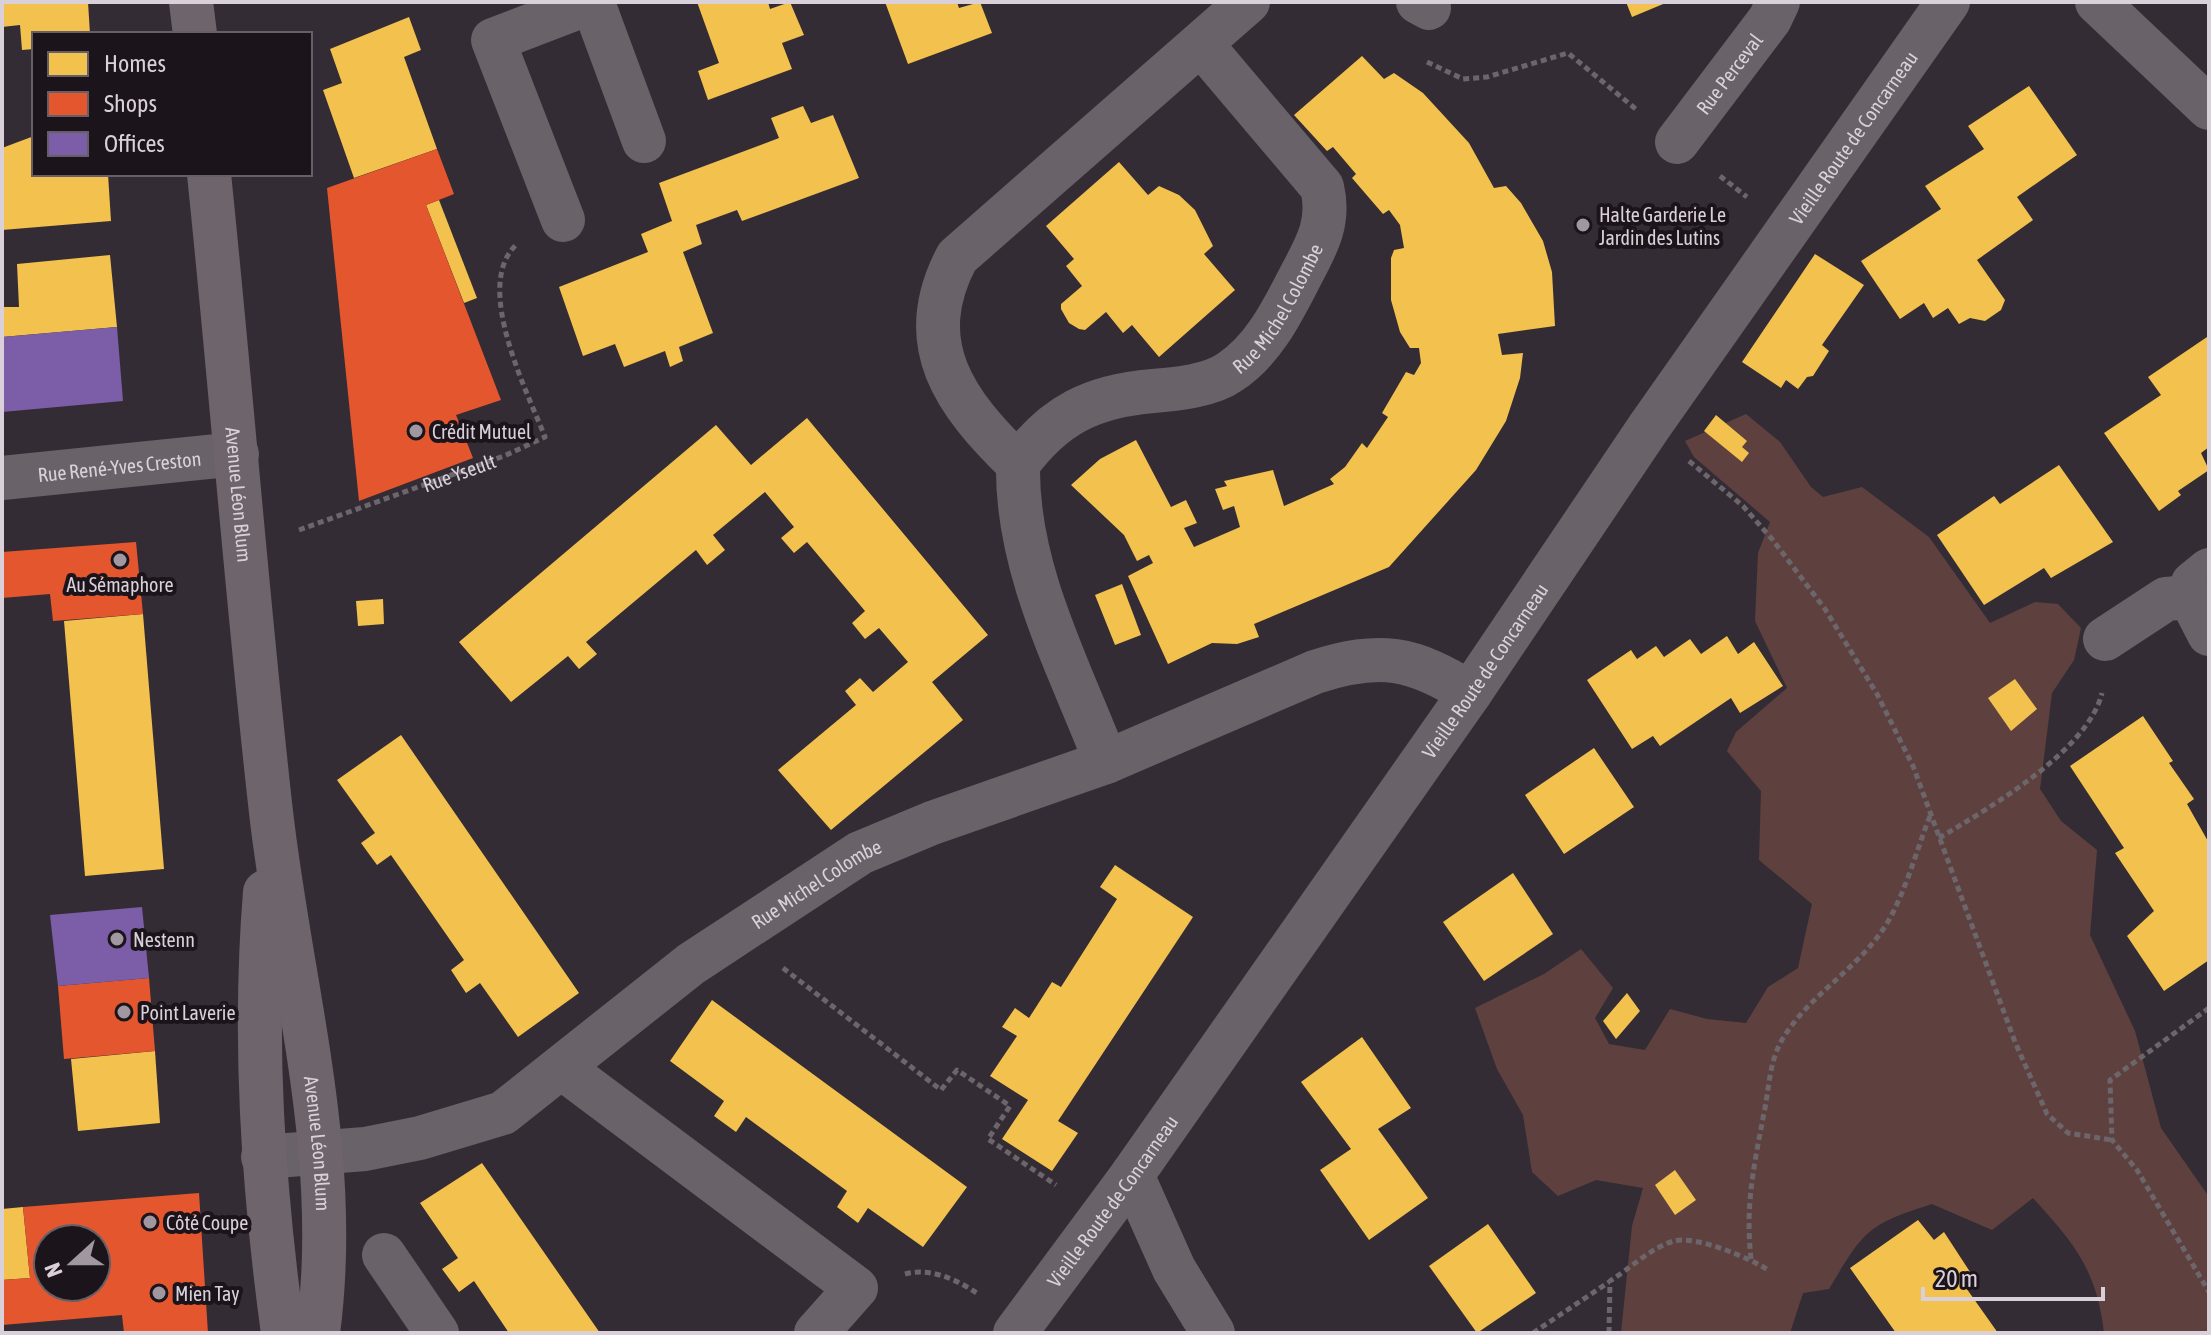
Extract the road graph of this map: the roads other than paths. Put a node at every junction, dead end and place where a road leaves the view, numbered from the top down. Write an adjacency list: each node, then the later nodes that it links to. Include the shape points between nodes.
1 (191, 2): 7 (main road)
2 (592, 2): 10 (street); 13 (street, via 493,40)
3 (1248, 2): 8 (street)
4 (1778, 2): 11 (street, Rue Perceval)
5 (1948, 2): 19 (street, Vieille Route de Concarneau, via 1649,427)
6 (2097, 2): 9 (street)
7 (195, 32)
8 (1201, 44): 15 (street, via 957,257 942,284 938,307 943,368 975,422); 15 (street, Rue Michel Colombe, via 1322,187 1327,209 1323,233 1264,341 1228,374 1178,389 1098,402 1040,434)
9 (2209, 108)
10 (644, 141)
11 (1677, 142)
12 (209, 176): 14 (main road, Avenue Léon Blum)
13 (563, 220)
14 (237, 454): 16 (street, Rue René-Yves Creston); 21 (main road, Avenue Léon Blum)
15 (1018, 464): 20 (street, via 1017,493 1030,565)
16 (2, 478)
17 (2203, 600): 18 (street, via 2166,599)
18 (2105, 639)
19 (1470, 693): 20 (street, Rue Michel Colombe, via 1437,672 1396,658 1342,663); 25 (street, Vieille Route de Concarneau)
20 (1106, 762): 22 (street, Rue Michel Colombe, via 860,853 739,931 631,1009)
21 (271, 814): 23 (main road, Avenue Léon Blum, via 308,1038); 24 (main road, Avenue Léon Blum, via 259,997)
22 (562, 1068): 23 (street, Rue Michel Colombe, via 490,1118 420,1138); 30 (street, via 856,1288)
23 (321, 1155): 24 (street, Rue Michel Colombe); 28 (main road, Avenue Léon Blum, via 327,1228)
24 (263, 1157): 27 (main road, Avenue Léon Blum)
25 (1132, 1175): 31 (street, Vieille Route de Concarneau); 32 (street, via 1174,1269)
26 (384, 1255): 29 (street)
27 (283, 1333)
28 (318, 1333)
29 (437, 1333)
30 (816, 1333)
31 (1015, 1333)
32 (1213, 1333)

